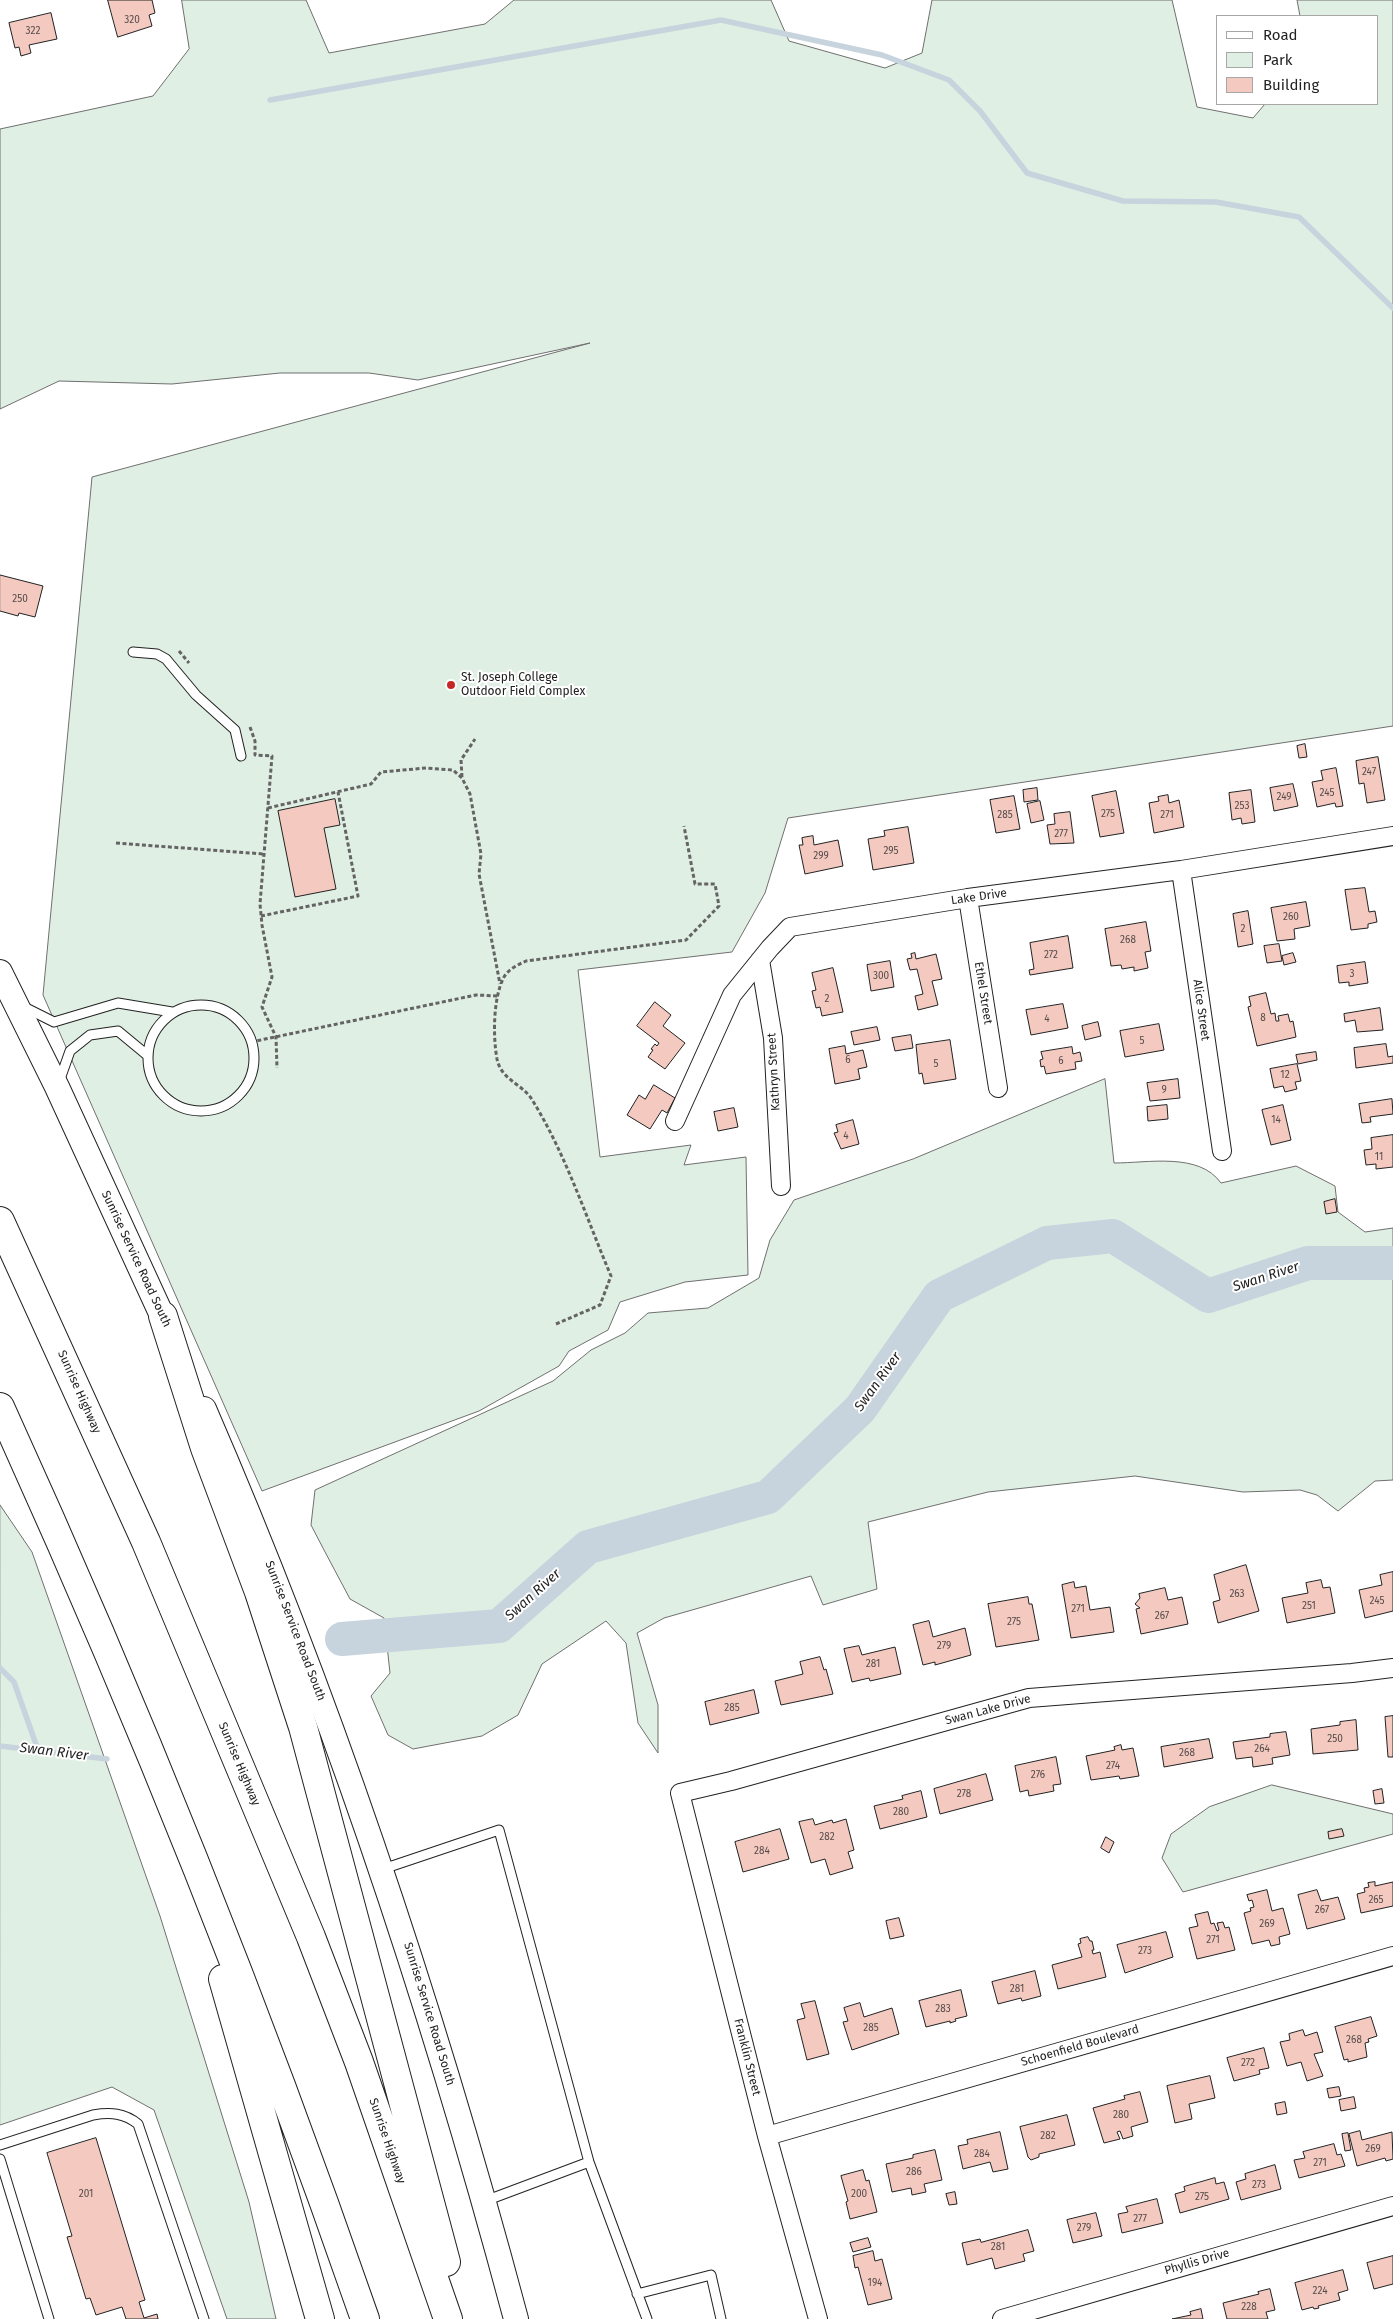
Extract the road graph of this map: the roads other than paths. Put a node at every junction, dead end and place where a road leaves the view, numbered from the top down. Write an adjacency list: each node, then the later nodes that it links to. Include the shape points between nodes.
1 (132, 652): 2 (lane, via 157,654 166,659 196,695 235,730)
2 (242, 756)
3 (1393, 836): 4 (street, Lake Drive)
4 (1181, 870): 5 (street, Lake Drive); 14 (street, Alice Street)
5 (968, 898): 6 (street, Lake Drive, via 790,927); 12 (street, Ethel Street)
6 (760, 960): 13 (street, Lake Drive, via 732,994); 15 (street, Kathryn Street, via 773,1038)
7 (0, 972): 8 (main road, Sunrise Service Road South)
8 (15, 1002): 9 (lane, via 54,1022 118,1003); 11 (main road, Sunrise Service Road South)
9 (172, 1012): 10 (lane, via 159,1023 150,1038); 10 (lane, via 188,1005 205,1004 222,1008 237,1018 252,1042 254,1065 248,1083 237,1097 222,1107 204,1112 186,1109 170,1102 157,1089 149,1072)
10 (147, 1055): 11 (lane, via 118,1031 90,1035 70,1051)
11 (57, 1087): 17 (main road, Sunrise Service Road South)
12 (998, 1088)
13 (675, 1121)
14 (1222, 1150)
15 (781, 1186)
16 (0, 1221): 35 (highway, Sunrise Highway, via 146,1542 311,1937 359,2062)
17 (163, 1316): 22 (main road, Sunrise Service Road South, via 279,1588); 36 (highway, via 205,1448 262,1601 303,1727)
18 (0, 1407): 21 (highway, via 77,1580)
19 (1393, 1668): 20 (street, Swan Lake Drive, via 1352,1674 1029,1698)
20 (680, 1793): 24 (street, Franklin Street)
21 (187, 1845): 33 (highway); 34 (highway, via 322,2194)
22 (383, 1869): 27 (lane, via 498,1830); 28 (main road, Sunrise Service Road South)
23 (1393, 1956): 24 (street, Schoenfield Boulevard)
24 (767, 2136): 40 (street, Franklin Street)
25 (0, 2145): 32 (lane, via 100,2114 118,2114 138,2124)
26 (0, 2159): 31 (lane)
27 (589, 2162): 28 (lane); 30 (lane)
28 (485, 2201): 37 (main road, Sunrise Service Road South)
29 (1393, 2206): 41 (street, Phyllis Drive)
30 (637, 2294): 38 (lane); 39 (lane, via 710,2275)
31 (49, 2319)
32 (204, 2319)
33 (320, 2319)
34 (365, 2319)
35 (448, 2319)
36 (459, 2319)
37 (516, 2319)
38 (646, 2319)
39 (721, 2319)
40 (818, 2319)
41 (1002, 2319)

